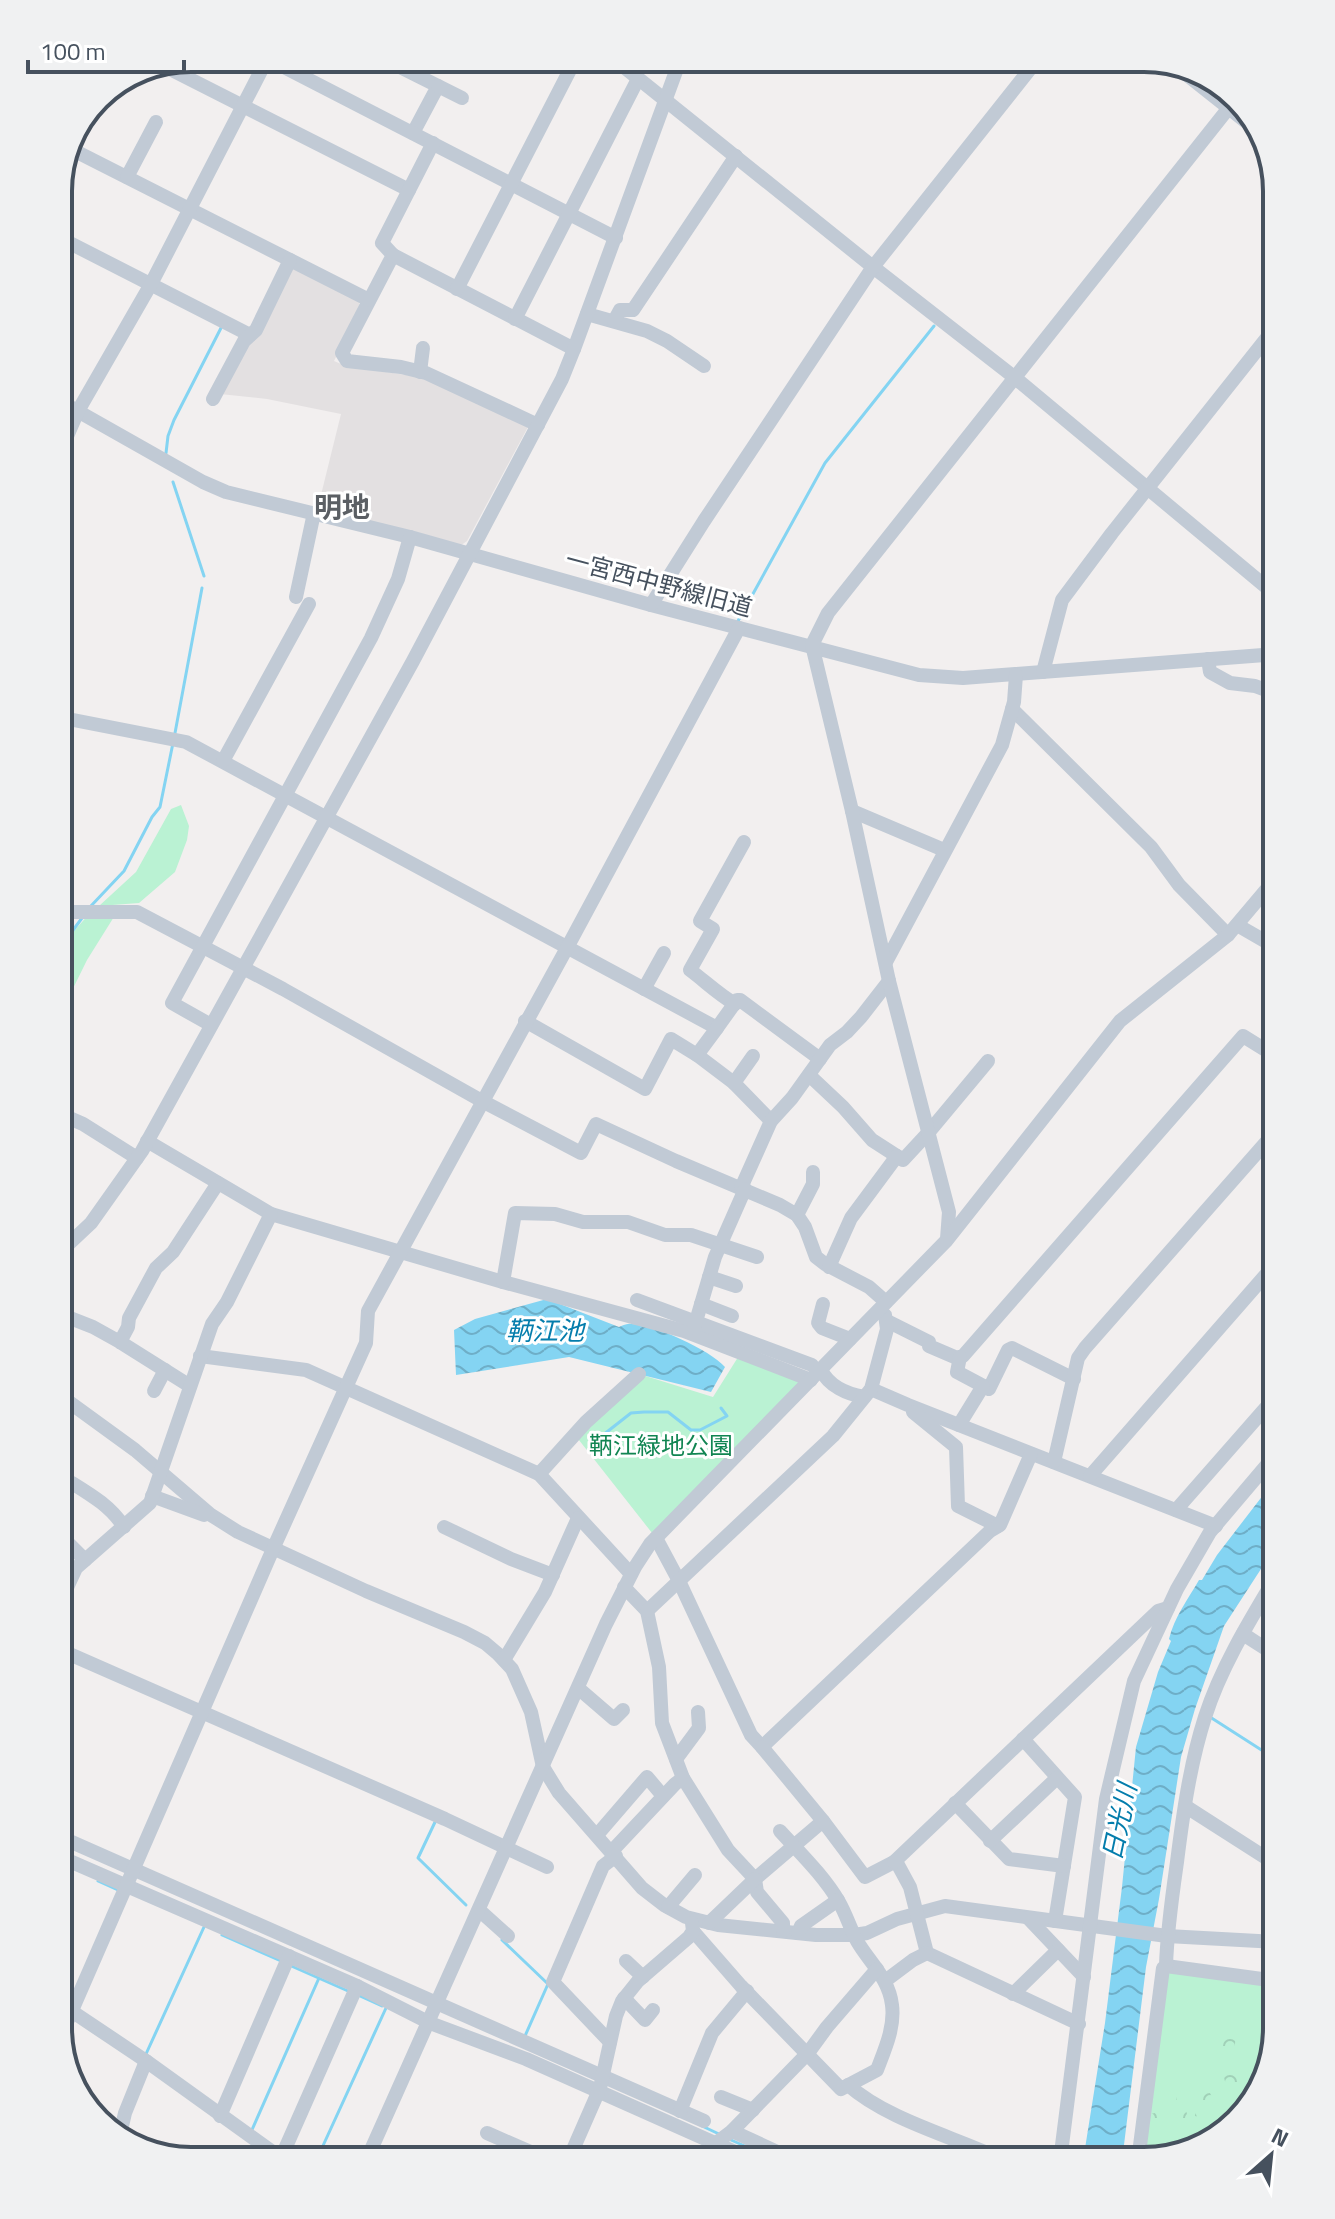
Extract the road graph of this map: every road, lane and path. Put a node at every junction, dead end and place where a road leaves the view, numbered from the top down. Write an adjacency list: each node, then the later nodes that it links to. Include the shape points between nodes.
1 (261, 72): 13 (street)
2 (294, 72): 16 (street)
3 (410, 72): 10 (street)
4 (569, 72): 21 (street)
5 (630, 72): 9 (street)
6 (676, 72): 12 (street)
7 (1028, 72): 29 (street)
8 (178, 73): 13 (street)
9 (638, 79): 12 (street); 24 (street)
10 (438, 86): 11 (street); 16 (street)
11 (462, 98)
12 (666, 100): 19 (street); 25 (street)
13 (244, 106): 22 (street); 23 (street)
14 (1228, 108): 42 (street)
15 (156, 122): 20 (street)
16 (413, 133): 17 (street)
17 (433, 143): 21 (street); 22 (street)
18 (79, 153): 20 (street)
19 (736, 156): 29 (street); 35 (street, via 633,310 620,310)
20 (127, 177): 23 (street)
21 (511, 183): 24 (street); 31 (street)
22 (409, 190): 27 (street, via 382,243)
23 (189, 209): 28 (street); 30 (street)
24 (569, 213): 25 (street); 34 (street)
25 (616, 238): 33 (street)
26 (72, 244): 30 (street)
27 (393, 255): 31 (street); 32 (street)
28 (290, 260): 32 (street); 36 (street)
29 (873, 267): 42 (street); 53 (street)
30 (151, 284): 36 (street); 45 (street)
31 (457, 289): 34 (street)
32 (369, 300): 41 (street, via 342,353 347,361)
33 (587, 314): 35 (street); 39 (street)
34 (515, 319): 39 (street)
35 (614, 321): 40 (street, via 647,331)
36 (250, 335): 43 (street)
37 (1263, 343): 48 (street)
38 (423, 348): 41 (street)
39 (574, 349): 47 (street)
40 (704, 366)
41 (420, 372): 47 (street)
42 (1014, 377): 48 (street); 55 (street, via 828,613)
43 (213, 399)
44 (72, 408): 45 (street, 一宮西中野線旧道)
45 (78, 411): 46 (street); 49 (street, 一宮西中野線旧道, via 226,492)
46 (72, 425)
47 (538, 425): 51 (street)
48 (1148, 488): 52 (street); 58 (street, via 1062,600)
49 (314, 513): 50 (street, 一宮西中野線旧道); 63 (street, via 302,600)
50 (410, 537): 51 (street, 一宮西中野線旧道); 64 (street, via 371,638)
51 (469, 553): 53 (street, 一宮西中野線旧道); 66 (street)
52 (1263, 584)
53 (651, 605): 54 (street, 一宮西中野線旧道)
54 (739, 628): 55 (street, 一宮西中野線旧道); 74 (street)
55 (812, 645): 59 (street, 一宮西中野線旧道, via 919,675); 65 (street)
56 (1263, 655): 57 (street, 一宮西中野線旧道)
57 (1208, 659): 58 (street, 一宮西中野線旧道); 60 (street, via 1210,672 1230,683)
58 (1043, 672): 59 (street, 一宮西中野線旧道)
59 (1016, 675): 61 (street)
60 (1263, 689)
61 (1012, 709): 68 (street, via 1002,745); 71 (street, via 1151,847 1179,885)
62 (72, 720): 63 (street, via 186,742)
63 (223, 761): 64 (street)
64 (285, 794): 66 (street); 73 (street)
65 (852, 811): 68 (street); 76 (street)
66 (327, 817): 74 (street); 77 (street)
67 (744, 842): 80 (street, via 700,921 713,929 690,970)
68 (944, 850): 76 (street)
69 (1263, 893): 71 (street)
70 (72, 912): 73 (street, via 137,912)
71 (1232, 930): 72 (street); 104 (street, via 1120,1021)
72 (1263, 942)
73 (203, 946): 77 (street); 82 (street, via 172,1003)
74 (568, 946): 79 (street); 81 (street)
75 (664, 953): 79 (street)
76 (886, 962): 78 (street)
77 (243, 968): 82 (street); 91 (street)
78 (889, 981): 87 (street); 94 (street)
79 (644, 989): 83 (street)
80 (735, 1004): 83 (street); 87 (street, via 740,1000)
81 (525, 1021): 85 (street, via 645,1089 671,1039); 91 (street)
82 (211, 1025): 95 (street)
83 (717, 1028): 85 (street)
84 (1263, 1048): 124 (street, via 1243,1036)
85 (697, 1055): 90 (street)
86 (753, 1056): 90 (street)
87 (820, 1059): 89 (street)
88 (988, 1061): 94 (street)
89 (809, 1075): 93 (street); 97 (street, via 864,1132)
90 (734, 1083): 93 (street)
91 (482, 1101): 101 (street, via 581,1153 596,1124); 107 (street)
92 (72, 1119): 98 (street)
93 (771, 1121): 101 (street)
94 (928, 1133): 97 (street, via 903,1160); 104 (street, via 949,1212)
95 (147, 1141): 98 (street); 100 (street)
96 (1263, 1146): 128 (street, via 1085,1348)
97 (897, 1156): 109 (street, via 851,1218)
98 (137, 1158): 105 (street)
99 (813, 1172): 103 (street, via 813,1184)
100 (218, 1183): 102 (street); 122 (street, via 173,1252 156,1268)
101 (743, 1189): 103 (street); 106 (street)
102 (271, 1214): 107 (street); 123 (street)
103 (797, 1215): 109 (street, via 816,1257)
104 (947, 1240): 117 (street)
105 (72, 1241)
106 (721, 1244): 108 (street); 110 (street); 112 (street, via 691,1235 665,1235 628,1222 515,1213)
107 (400, 1251): 112 (street); 131 (street, via 368,1311 366,1343)
108 (757, 1257)
109 (829, 1267): 117 (street, via 869,1287)
110 (709, 1277): 113 (street); 115 (street)
111 (1263, 1278): 144 (street)
112 (503, 1282): 120 (street)
113 (736, 1286)
114 (637, 1300): 120 (street)
115 (701, 1304): 118 (street); 120 (street)
116 (823, 1304): 121 (street, via 818,1323)
117 (885, 1310): 121 (street); 124 (street, via 929,1346); 133 (street, via 887,1329)
118 (732, 1316)
119 (72, 1319): 122 (street)
120 (694, 1329): 126 (street)
121 (850, 1339): 126 (street)
122 (120, 1342): 125 (street)
123 (200, 1356): 129 (street); 131 (street, via 306,1370)
124 (960, 1357): 130 (street, via 957,1372)
125 (165, 1370): 129 (street); 132 (street)
126 (815, 1371): 133 (street, via 840,1389); 154 (street)
127 (639, 1374): 143 (street)
128 (1074, 1379): 130 (street, via 1012,1348 989,1389); 140 (street)
129 (190, 1386): 142 (street)
130 (983, 1386): 137 (street)
131 (345, 1387): 143 (street); 156 (street)
132 (154, 1391)
133 (868, 1393): 135 (street); 161 (street, via 833,1436)
134 (72, 1404): 142 (street)
135 (908, 1405): 137 (street); 138 (street)
136 (1263, 1411): 147 (street)
137 (962, 1426): 138 (street); 139 (street)
138 (956, 1447): 150 (street, via 958,1506)
139 (1031, 1454): 140 (street); 150 (street)
140 (1054, 1462): 144 (street)
141 (1263, 1470): 151 (street)
142 (160, 1473): 146 (street); 149 (street)
143 (539, 1474): 148 (street)
144 (1090, 1476): 147 (street)
145 (72, 1483): 152 (street, via 103,1502)
146 (152, 1496): 149 (street); 152 (street)
147 (1176, 1510): 151 (street)
148 (578, 1518): 158 (street); 160 (street)
149 (219, 1520): 156 (street)
150 (998, 1526): 174 (street)
151 (1216, 1526): 163 (street)
152 (124, 1527): 157 (street)
153 (444, 1527): 158 (street)
154 (656, 1538): 160 (street); 161 (street)
155 (72, 1547): 157 (street)
156 (273, 1549): 168 (street, via 464,1632); 171 (street)
157 (85, 1560): 159 (street)
158 (553, 1575): 168 (street)
159 (72, 1577)
160 (628, 1581): 164 (street); 169 (street)
161 (679, 1581): 164 (street); 174 (street, via 751,1735)
162 (1263, 1599): 165 (street)
163 (1168, 1608): 173 (street, via 1158,1611); 207 (street, via 1134,1681 1106,1799)
164 (647, 1611): 175 (street, via 659,1667 662,1723)
165 (1243, 1634): 166 (street); 181 (street, via 1204,1718)
166 (1263, 1647)
167 (72, 1655): 171 (street)
168 (504, 1660): 176 (street, via 531,1712)
169 (578, 1688): 170 (street, via 614,1719); 176 (street)
170 (623, 1710)
171 (202, 1711): 188 (street); 195 (street)
172 (698, 1712): 175 (street, via 699,1728)
173 (1023, 1739): 178 (street); 180 (street)
174 (762, 1747): 182 (street)
175 (676, 1759): 177 (street)
176 (543, 1767): 184 (street); 188 (street)
177 (683, 1778): 179 (street); 197 (street, via 728,1850)
178 (1057, 1778): 185 (street); 193 (street, via 1075,1797)
179 (663, 1796): 184 (street, via 647,1777); 189 (street)
180 (955, 1803): 185 (street); 192 (street)
181 (1185, 1806): 190 (street); 211 (street)
182 (823, 1821): 187 (street); 192 (street, via 865,1877)
183 (780, 1831): 187 (street)
184 (597, 1835): 189 (street)
185 (990, 1841): 193 (street, via 1009,1859)
186 (72, 1842): 195 (street)
187 (794, 1847): 197 (street); 199 (street)
188 (507, 1848): 194 (street); 201 (street)
189 (614, 1854): 200 (street, via 642,1888); 232 (street, via 603,1866 553,1982)
190 (1263, 1856)
191 (72, 1862): 198 (street)
192 (894, 1862): 202 (street, via 910,1887)
193 (1064, 1866): 204 (street)
194 (547, 1867)
195 (133, 1868): 198 (street); 226 (street)
196 (695, 1875): 200 (street)
197 (755, 1879): 205 (street); 208 (street, via 757,1892)
198 (128, 1886): 215 (street); 227 (street)
199 (838, 1900): 208 (street); 209 (street)
200 (668, 1907): 206 (street)
201 (479, 1910): 210 (street); 226 (street)
202 (917, 1913): 203 (street, via 945,1906); 209 (street); 214 (street)
203 (1028, 1918): 204 (street); 213 (street)
204 (1055, 1921): 207 (street)
205 (709, 1923): 206 (street); 208 (street)
206 (692, 1925): 219 (street, via 689,1937); 223 (street)
207 (1090, 1926): 211 (street); 220 (street)
208 (791, 1932): 209 (street)
209 (854, 1935): 218 (street)
210 (508, 1936)
211 (1167, 1936): 212 (street); 217 (street)
212 (1263, 1941)
213 (1058, 1950): 220 (street); 224 (street)
214 (927, 1953): 218 (street); 224 (street)
215 (289, 1956): 222 (street); 240 (street)
216 (626, 1961): 219 (street)
217 (1166, 1966): 221 (street); 256 (street)
218 (881, 1975): 233 (street, via 843,2000); 236 (street, via 892,2005 887,2043 877,2070)
219 (643, 1977): 225 (street)
220 (1084, 1977): 231 (street)
221 (1263, 1979)
222 (357, 1986): 230 (street); 247 (street)
223 (747, 1991): 233 (street); 239 (street, via 712,2033)
224 (1013, 1994): 231 (street)
225 (624, 1998): 228 (street, via 645,2020); 232 (street)
226 (437, 2003): 230 (street); 235 (street)
227 (72, 2009)
228 (653, 2010)
229 (72, 2012): 234 (street)
230 (430, 2023): 235 (street); 248 (street)
231 (1079, 2024): 255 (street)
232 (610, 2042): 235 (street)
233 (808, 2053): 236 (street, via 841,2089); 238 (street)
234 (146, 2061): 240 (street); 242 (street)
235 (600, 2084): 239 (street); 245 (street); 250 (street)
236 (848, 2085): 254 (street, via 893,2113)
237 (721, 2097): 238 (street)
238 (753, 2110): 243 (street)
239 (680, 2111): 241 (street)
240 (220, 2116): 246 (street)
241 (704, 2121)
242 (122, 2125)
243 (732, 2131): 245 (street); 253 (street)
244 (487, 2133): 249 (street)
245 (716, 2143): 251 (street); 252 (street)
246 (265, 2147)
247 (288, 2147)
248 (372, 2147)
249 (519, 2147)
250 (574, 2147)
251 (712, 2147)
252 (725, 2147)
253 (767, 2147)
254 (972, 2147)
255 (1062, 2147)
256 (1140, 2147)

